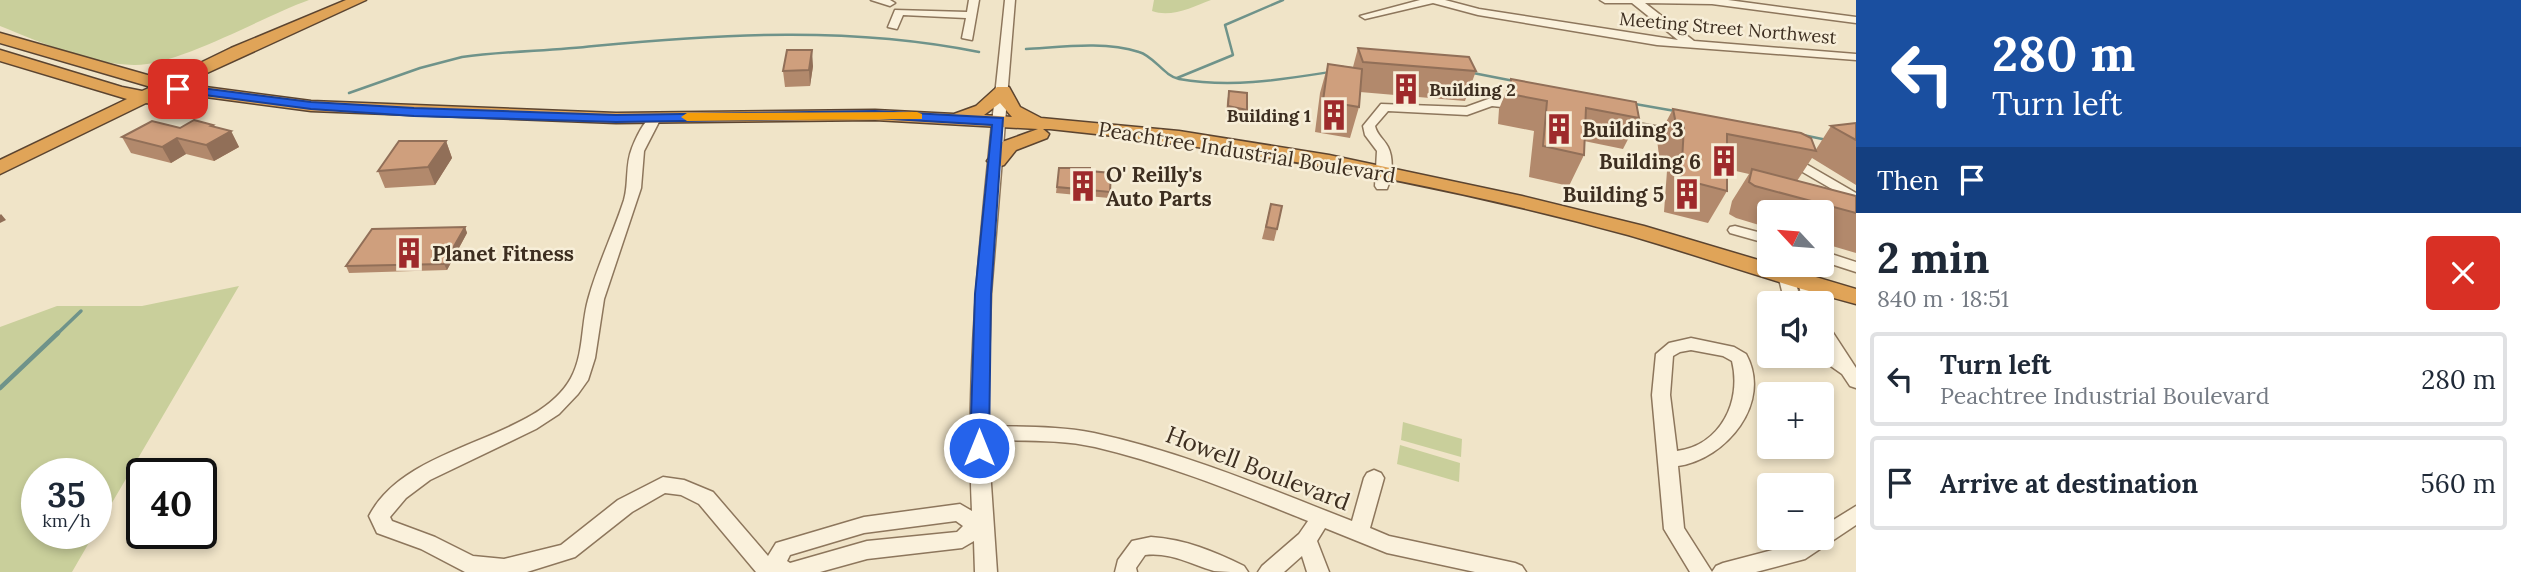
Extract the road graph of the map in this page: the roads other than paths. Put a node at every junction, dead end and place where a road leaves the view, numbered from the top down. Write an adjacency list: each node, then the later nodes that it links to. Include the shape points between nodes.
1 (329, 0): 21 (highway, via 255,30)
2 (359, 0): 20 (highway)
3 (876, 0): 10 (street)
4 (974, 0): 11 (street)
5 (1010, 0): 22 (street)
6 (1433, 0): 12 (street); 17 (street, Meeting Street Northwest, via 1550,25)
7 (1605, 0): 8 (street)
8 (1624, 0): 9 (street); 17 (street)
9 (1634, 0): 13 (street, via 1712,1); 17 (street)
10 (894, 5): 11 (street); 14 (street)
11 (971, 15): 16 (street)
12 (1365, 16)
13 (1856, 20)
14 (893, 27)
15 (0, 38): 21 (highway, Peachtree Industrial Boulevard)
16 (968, 38)
17 (1684, 44): 19 (street, Meeting Street Northwest)
18 (0, 55): 23 (highway, Peachtree Industrial Boulevard)
19 (1856, 57)
20 (167, 86): 21 (highway, Peachtree Industrial Boulevard); 27 (highway, Peachtree Industrial Boulevard, via 311,106)
21 (145, 88): 23 (highway, Peachtree Industrial Boulevard); 27 (highway, Peachtree Industrial Boulevard, via 224,110 360,122); 34 (highway)
22 (1003, 91): 25 (highway, via 982,110); 28 (street); 29 (highway, via 1013,110)
23 (123, 92): 31 (highway)
24 (1533, 107): 35 (street, via 1498,102 1467,111 1388,105 1377,120 1386,160)
25 (955, 118): 27 (highway, Peachtree Industrial Boulevard, via 875,115); 28 (highway, Peachtree Industrial Boulevard)
26 (1599, 120): 30 (street)
27 (652, 124): 28 (highway, Peachtree Industrial Boulevard); 60 (street, via 636,154 634,186 596,300 586,369 571,391 513,431 438,464 390,499 379,516 384,527 470,565 504,568 568,551 625,506 663,485 706,498)
28 (998, 126): 29 (highway, Peachtree Industrial Boulevard); 33 (street)
29 (1045, 129): 33 (highway, via 1009,146); 35 (highway, Peachtree Industrial Boulevard)
30 (1691, 137)
31 (0, 152)
32 (1777, 153): 36 (street)
33 (996, 161): 49 (street, via 983,294)
34 (0, 167)
35 (1383, 179): 41 (highway, Peachtree Industrial Boulevard)
36 (1856, 199)
37 (1735, 230): 38 (street)
38 (1757, 236)
39 (1834, 260): 40 (street)
40 (1856, 267)
41 (1798, 291)
42 (1834, 295): 43 (highway, Peachtree Industrial Boulevard)
43 (1856, 297)
44 (1834, 304): 45 (highway, Peachtree Industrial Boulevard)
45 (1856, 312)
46 (1834, 348): 48 (street)
47 (1834, 362): 48 (street)
48 (1852, 376)
49 (978, 433): 53 (street, Howell Boulevard, via 1093,440 1198,469); 55 (street)
50 (1668, 460): 50 (street, via 1661,395 1665,354 1691,344 1740,358 1745,396 1733,425 1695,455); 67 (street, via 1674,529)
51 (1374, 478): 56 (street)
52 (1856, 514): 59 (street)
53 (1320, 519): 56 (street, Howell Boulevard); 57 (street)
54 (892, 520): 55 (street, via 960,512); 58 (street); 60 (street, via 783,549)
55 (981, 525): 58 (street, via 962,540); 61 (street)
56 (1358, 534): 66 (street, Howell Boulevard)
57 (1306, 540): 64 (street); 65 (street)
58 (898, 545): 60 (street)
59 (1771, 568): 68 (street)
60 (775, 569)
61 (986, 572)
62 (1126, 572): 63 (street, via 1125,566 1139,547 1157,544)
63 (1237, 572)
64 (1269, 572)
65 (1318, 572)
66 (1516, 572)
67 (1701, 572)
68 (1723, 572)

